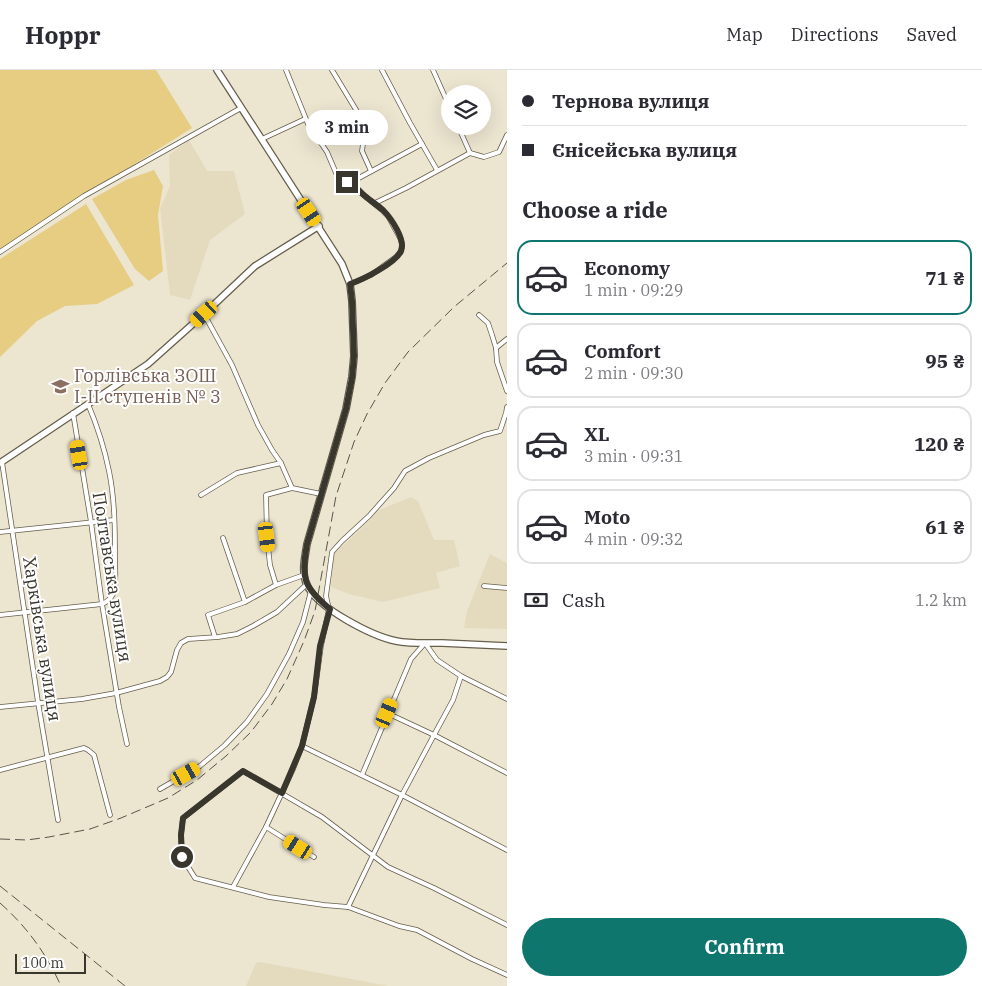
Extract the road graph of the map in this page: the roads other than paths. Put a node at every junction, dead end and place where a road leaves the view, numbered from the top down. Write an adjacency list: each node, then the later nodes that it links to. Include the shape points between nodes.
1 (217, 70): 7 (street)
2 (286, 70): 8 (street)
3 (332, 70): 15 (street, via 364,123 362,151)
4 (382, 70): 12 (street)
5 (433, 70): 6 (street)
6 (441, 88)
7 (241, 108): 11 (street); 19 (street, via 84,196)
8 (306, 119): 11 (street); 16 (street, via 336,173)
9 (462, 135): 13 (street)
10 (507, 135): 13 (street, via 500,152 484,157)
11 (262, 139): 18 (street)
12 (422, 144): 14 (street); 15 (street)
13 (470, 152): 14 (street)
14 (437, 170): 17 (street)
15 (371, 171): 16 (street)
16 (354, 184): 17 (street)
17 (375, 203): 20 (street, via 396,229 402,244 401,251 371,275)
18 (319, 226): 20 (street); 21 (street, via 255,266)
19 (0, 252)
20 (350, 284): 33 (street, via 352,378)
21 (204, 314): 27 (street, via 148,364); 31 (street, via 232,365 258,425)
22 (479, 316): 24 (street, via 488,323)
23 (507, 339): 24 (street)
24 (496, 348): 25 (street, via 497,362)
25 (505, 379): 26 (street)
26 (507, 390)
27 (88, 404): 29 (street); 35 (street, via 109,470)
28 (507, 407): 48 (street, via 500,431 429,458 405,472 369,516 332,552 326,596)
29 (73, 413): 30 (street); 36 (street, Полтавська вулиця)
30 (1, 463): 37 (street, Харківська вулиця)
31 (281, 463): 32 (street); 34 (street, via 237,473)
32 (292, 488): 33 (street); 42 (street, via 266,495 270,565)
33 (322, 494): 40 (street, via 307,544)
34 (201, 495)
35 (114, 520): 36 (street); 47 (street, via 113,594 108,602)
36 (91, 522): 37 (street); 47 (street, Полтавська вулиця)
37 (12, 530): 38 (street); 49 (street, Харківська вулиця)
38 (0, 532)
39 (223, 538): 46 (street)
40 (304, 575): 41 (street); 42 (street)
41 (307, 584): 45 (street); 51 (street, via 276,612 253,626 237,634)
42 (276, 585): 46 (street)
43 (484, 586): 44 (street)
44 (507, 588)
45 (312, 593): 48 (street); 67 (street, via 289,654 247,722 200,766)
46 (245, 602): 51 (street, via 208,615)
47 (102, 604): 49 (street); 55 (street, Полтавська вулиця)
48 (330, 609): 52 (street, via 378,636); 62 (street)
49 (24, 612): 50 (street); 57 (street, Харківська вулиця)
50 (0, 615)
51 (215, 637): 55 (street, via 188,639 181,643 167,678)
52 (425, 643): 53 (street); 54 (street, via 437,660); 59 (street, via 411,658)
53 (507, 646)
54 (462, 676): 56 (street); 60 (street)
55 (116, 693): 57 (street); 61 (street, Полтавська вулиця)
56 (507, 699)
57 (38, 702): 58 (street); 63 (street, Харківська вулиця)
58 (0, 707)
59 (387, 713): 60 (street); 66 (street)
60 (434, 735): 65 (street); 69 (street)
61 (127, 744)
62 (302, 746): 66 (street); 68 (street)
63 (47, 757): 64 (street); 70 (street, via 84,748 94,755); 71 (street, Харківська вулиця)
64 (0, 770)
65 (507, 773)
66 (362, 776): 69 (street)
67 (160, 789)
68 (282, 793): 72 (street); 74 (street, via 322,817); 76 (street, via 243,771 183,818 182,857 195,878)
69 (402, 795): 73 (street); 74 (street)
70 (110, 815)
71 (58, 820)
72 (266, 827): 75 (street); 76 (street)
73 (507, 850)
74 (373, 855): 77 (street); 78 (street, via 388,867)
75 (314, 857)
76 (233, 887): 77 (street, via 269,897)
77 (348, 907): 79 (street, via 417,930)
78 (507, 924)
79 (507, 975)

